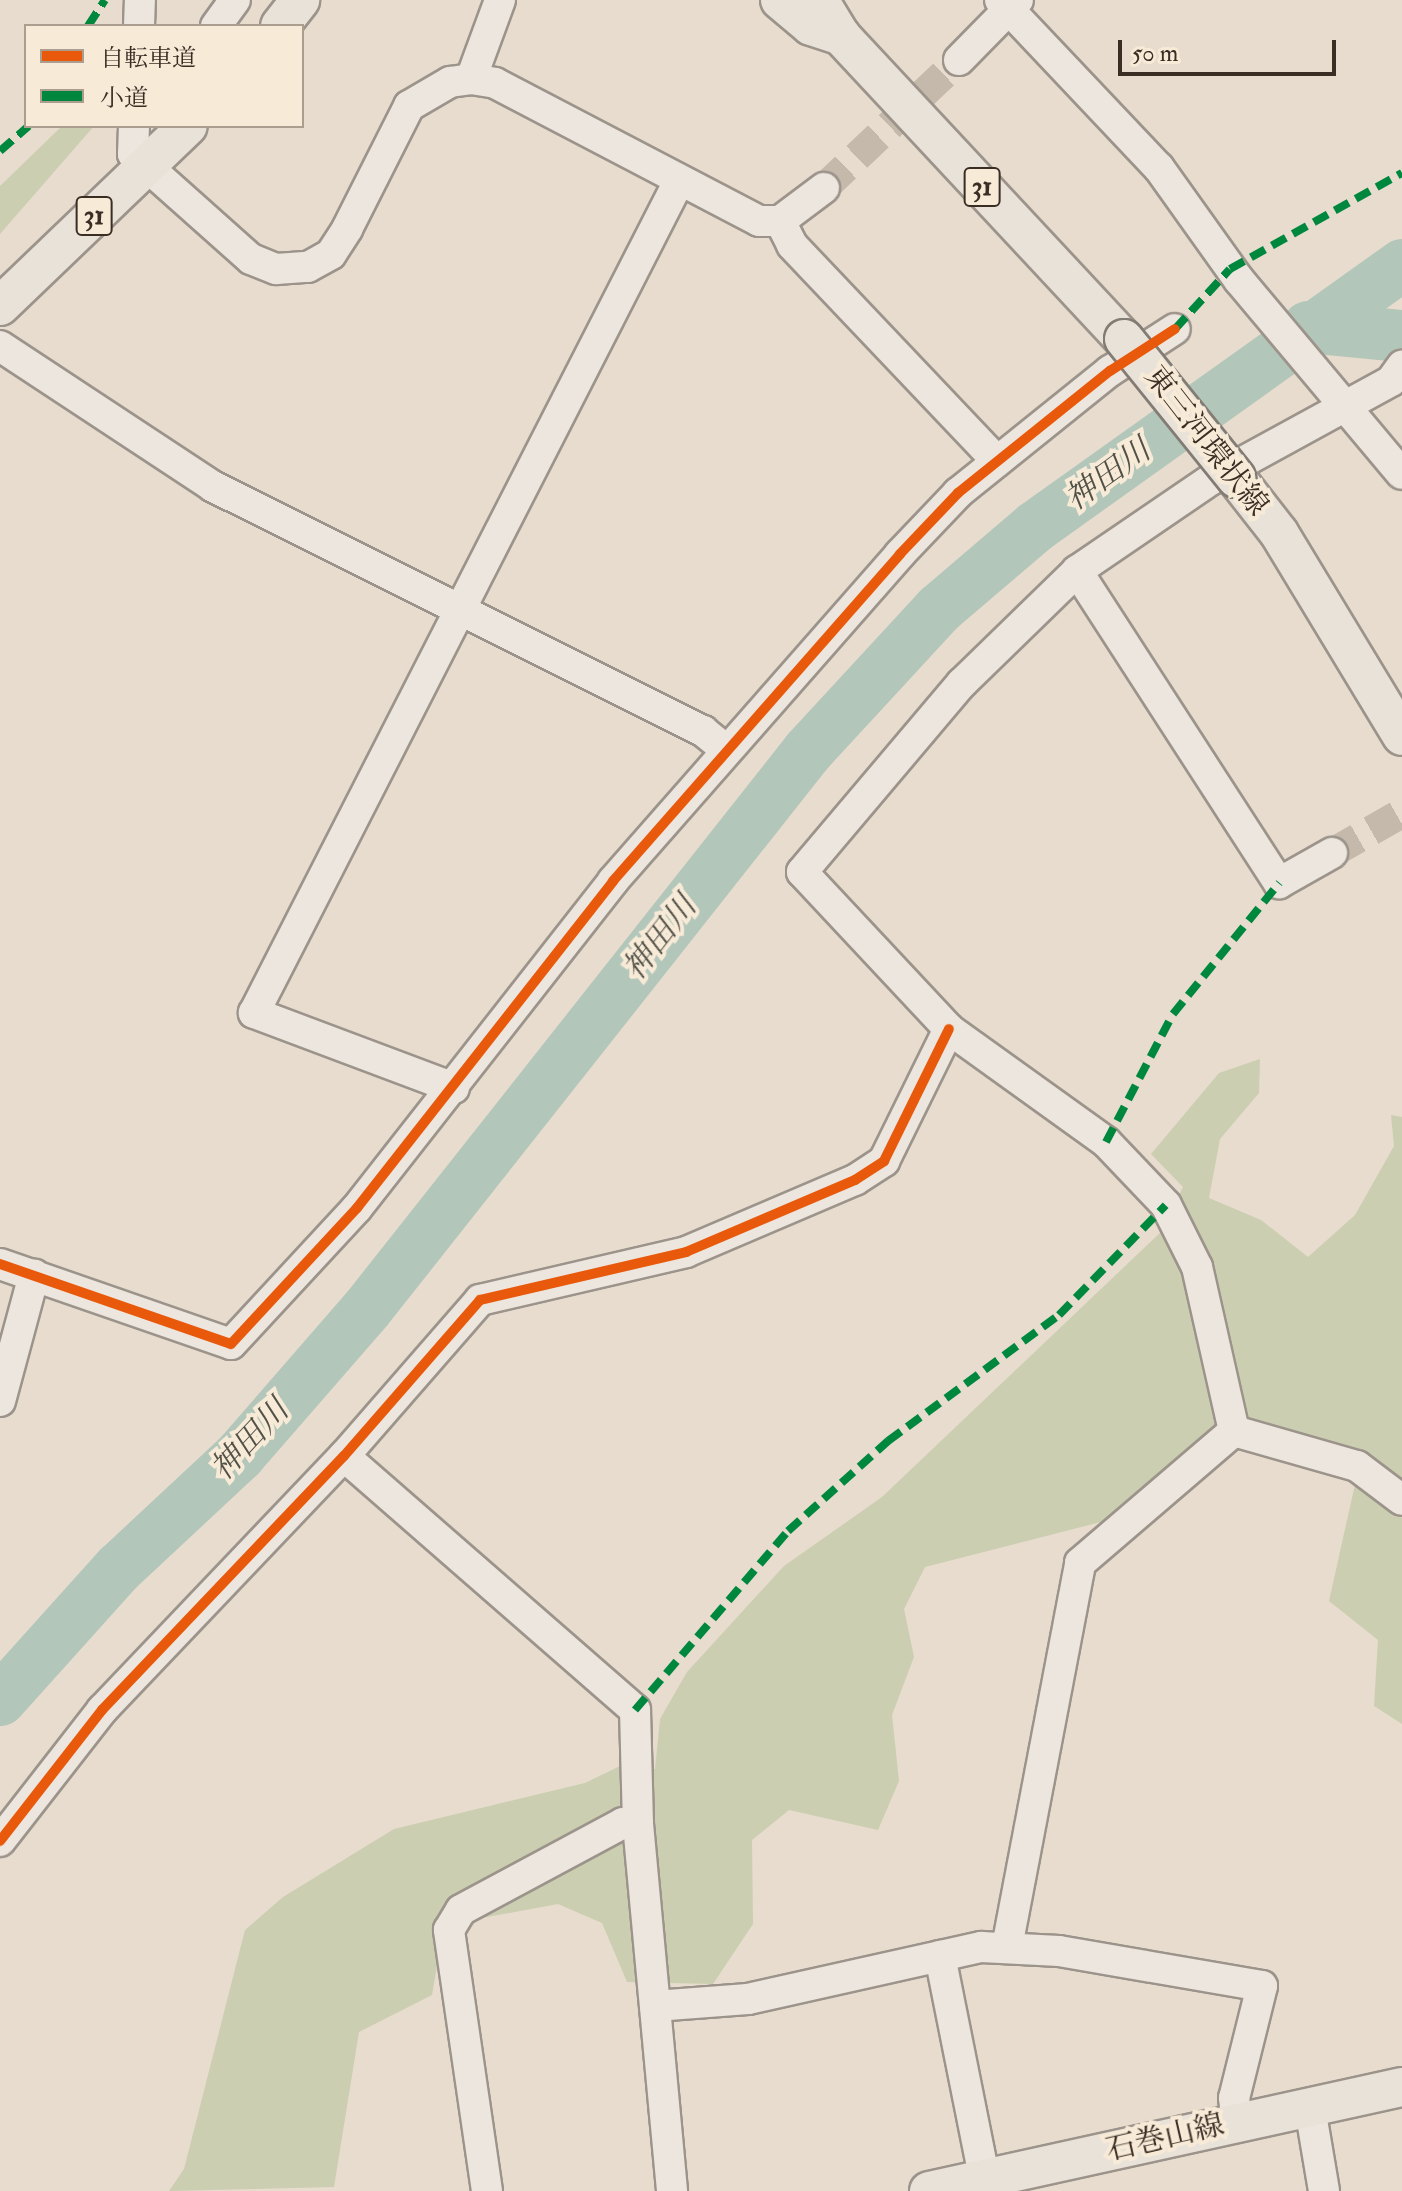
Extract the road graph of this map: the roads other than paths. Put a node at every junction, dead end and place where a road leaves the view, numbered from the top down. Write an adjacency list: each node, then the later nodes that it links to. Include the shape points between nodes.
1 (140, 0): 8 (street)
2 (235, 0): 9 (street)
3 (300, 0): 10 (main road)
4 (500, 0): 13 (street)
5 (780, 0): 11 (main road, 東三河環状線 / 31, via 811,26)
6 (819, 0): 11 (main road, 東三河環状線 / 31)
7 (1009, 4): 12 (street); 24 (street, via 1159,168 1239,280)
8 (139, 24)
9 (217, 24)
10 (282, 24)
11 (841, 36): 29 (main road, 東三河環状線 / 31, bridge, via 1124,339 1236,478 1279,533)
12 (959, 60)
13 (471, 79): 16 (street, via 450,82 409,106 347,229 331,254 308,267 276,269 251,259); 17 (street, via 495,83)
14 (134, 128): 16 (street, via 133,154)
15 (186, 128): 16 (main road, 31)
16 (148, 165): 20 (main road, 31)
17 (679, 181): 19 (street, via 759,221); 28 (street)
18 (824, 188): 19 (street)
19 (780, 221): 25 (street, via 792,245)
20 (0, 306)
21 (1175, 329): 25 (street)
22 (0, 346): 28 (street, via 212,486)
23 (1402, 366): 24 (street, via 1391,381)
24 (1344, 404): 26 (street); 27 (street, via 1212,479)
25 (997, 461): 30 (street, via 909,544)
26 (1402, 474)
27 (1077, 571): 31 (street, via 1279,883); 32 (street, via 962,683 802,872)
28 (460, 608): 30 (street, via 703,731); 33 (street, via 254,1013)
29 (1402, 736)
30 (725, 749): 33 (street)
31 (1332, 853)
32 (949, 1029): 37 (street, via 1106,1142 1166,1205 1197,1267); 38 (street, via 884,1161 686,1252 480,1300)
33 (454, 1088): 35 (street, via 357,1208 231,1344)
34 (0, 1264): 35 (street)
35 (34, 1275): 36 (street)
36 (0, 1401)
37 (1234, 1431): 39 (street, via 1357,1466); 42 (street, via 1080,1563)
38 (344, 1456): 40 (street, via 635,1710); 41 (street, via 102,1710)
39 (1402, 1500)
40 (638, 1824): 44 (street); 49 (street, via 623,1823 461,1910 449,1930)
41 (0, 1841)
42 (1007, 1947): 43 (street); 47 (street, via 1262,1986 1234,2098)
43 (940, 1956): 44 (street, via 748,1999); 48 (street)
44 (655, 2006): 50 (street)
45 (1402, 2087): 46 (main road, 石巻山線)
46 (1310, 2108): 47 (main road, 石巻山線); 52 (street)
47 (1237, 2121): 48 (main road, 石巻山線)
48 (986, 2185): 51 (main road, 石巻山線)
49 (487, 2191)
50 (672, 2191)
51 (929, 2191)
52 (1324, 2191)

